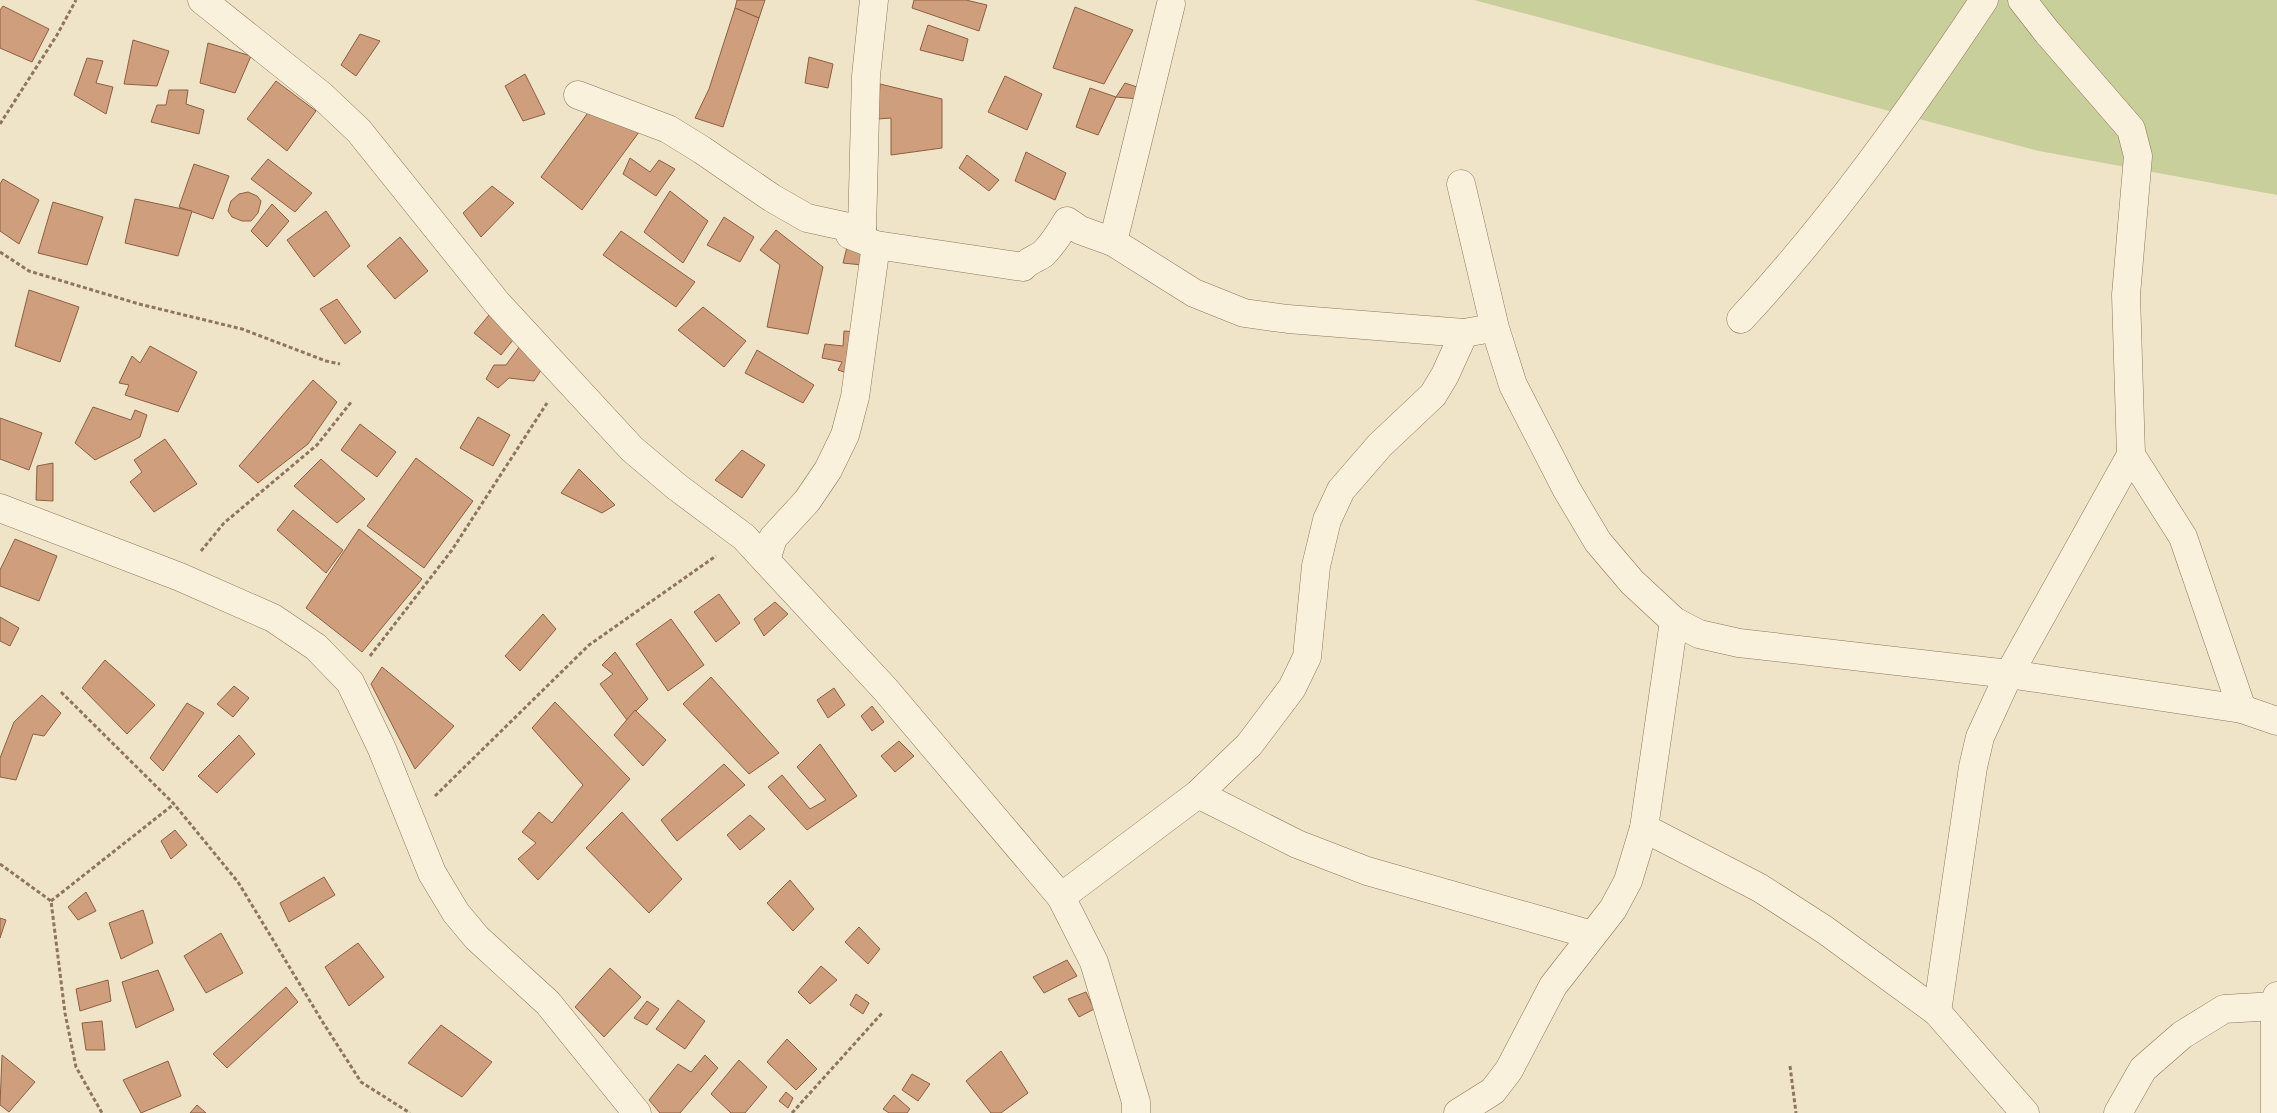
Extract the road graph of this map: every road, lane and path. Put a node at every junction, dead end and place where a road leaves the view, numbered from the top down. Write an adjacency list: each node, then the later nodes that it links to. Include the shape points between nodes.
1 (76, 0): 8 (path, via 57,36)
2 (202, 0): 17 (street, via 321,95 359,131 496,303)
3 (874, 0): 10 (street, via 866,76)
4 (1984, 0): 13 (street, via 1934,75 1841,201 1784,273)
5 (2022, 0): 19 (street, via 2131,129 2138,156 2126,295)
6 (1172, 4): 11 (street)
7 (578, 96): 10 (street, via 668,129 807,218)
8 (0, 124)
9 (1461, 184): 14 (street)
10 (869, 238): 11 (street, via 1014,267 1041,256 1067,221 1080,230); 22 (street, via 855,397 845,435 828,470 807,501 773,538)
11 (1113, 242): 15 (street, via 1194,293 1244,313)
12 (0, 252): 16 (path, via 29,271 139,304 242,328 326,362)
13 (1741, 319)
14 (1495, 328): 15 (street); 24 (street, via 1513,385 1567,490 1598,542 1632,582)
15 (1464, 332): 30 (street, via 1433,395 1380,445 1341,490 1327,520 1316,566 1307,658 1292,688 1249,745)
16 (340, 364)
17 (564, 376): 21 (street, via 632,449); 26 (path, via 452,550)
18 (352, 400): 23 (path, via 317,445 224,523)
19 (2131, 455): 25 (street); 28 (street, via 2183,536)
20 (0, 508): 23 (street)
21 (744, 537): 22 (street); 32 (path, via 589,646)
22 (766, 560): 35 (street, via 885,689)
23 (180, 577): 26 (street, via 272,618 316,647)
24 (1674, 621): 25 (street, via 1699,634 1739,643); 33 (street)
25 (2009, 674): 28 (street); 40 (street, via 1980,737 1973,767)
26 (350, 682): 32 (street)
27 (61, 692): 31 (path)
28 (2242, 709): 29 (street)
29 (2277, 721)
30 (1198, 794): 35 (street); 37 (street, via 1297,844 1368,871)
31 (174, 804): 36 (path); 44 (path, via 238,882 361,1082)
32 (411, 819): 45 (street, via 432,873 456,913 477,938 548,1003)
33 (1644, 828): 37 (street, via 1628,880 1613,909); 40 (street, via 1760,888 1825,930)
34 (0, 864): 36 (path)
35 (1061, 897): 42 (street, via 1094,962)
36 (51, 901): 43 (path, via 65,1013 76,1067)
37 (1592, 935): 47 (street, via 1553,986 1510,1070 1493,1091)
38 (2276, 1001): 50 (street, via 2224,1009 2182,1035 2143,1069); 51 (street)
39 (884, 1012): 46 (path)
40 (1937, 1012): 49 (street)
41 (1790, 1066): 48 (path)
42 (1141, 1109)
43 (102, 1113)
44 (410, 1113)
45 (637, 1113)
46 (792, 1113)
47 (1458, 1113)
48 (1796, 1113)
49 (2025, 1113)
50 (2118, 1113)
51 (2275, 1113)

